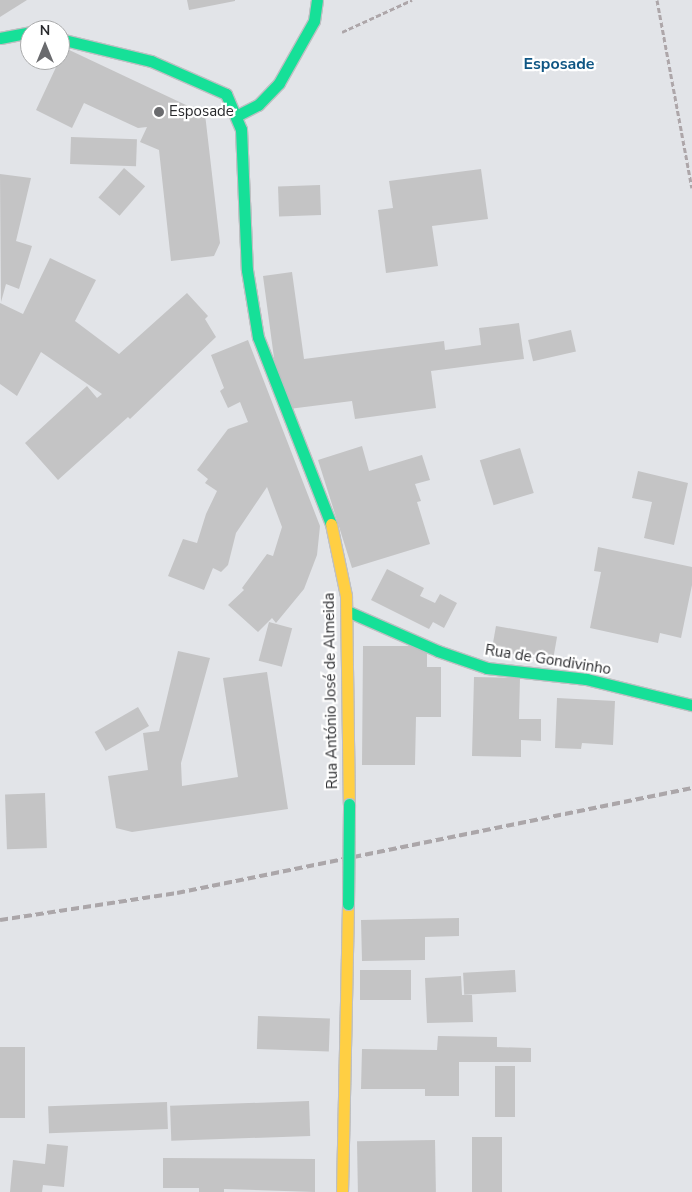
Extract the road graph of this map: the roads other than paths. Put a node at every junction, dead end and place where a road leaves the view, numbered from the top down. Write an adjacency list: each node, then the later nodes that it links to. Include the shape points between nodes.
1 (317, 0): 5 (main road, via 314,21 283,78 258,105)
2 (20, 34): 3 (main road)
3 (0, 38)
4 (70, 41): 5 (main road, Rua António José de Almeida, via 151,61 226,94)
5 (236, 116): 6 (main road, Rua António José de Almeida, via 241,129 247,270 258,337 332,527)
6 (347, 611): 7 (main road, Rua de Gondivinho, via 438,651 487,668 586,679); 8 (main road, Rua António José de Almeida, bridge, via 349,804)
7 (692, 705)
8 (342, 1192)

